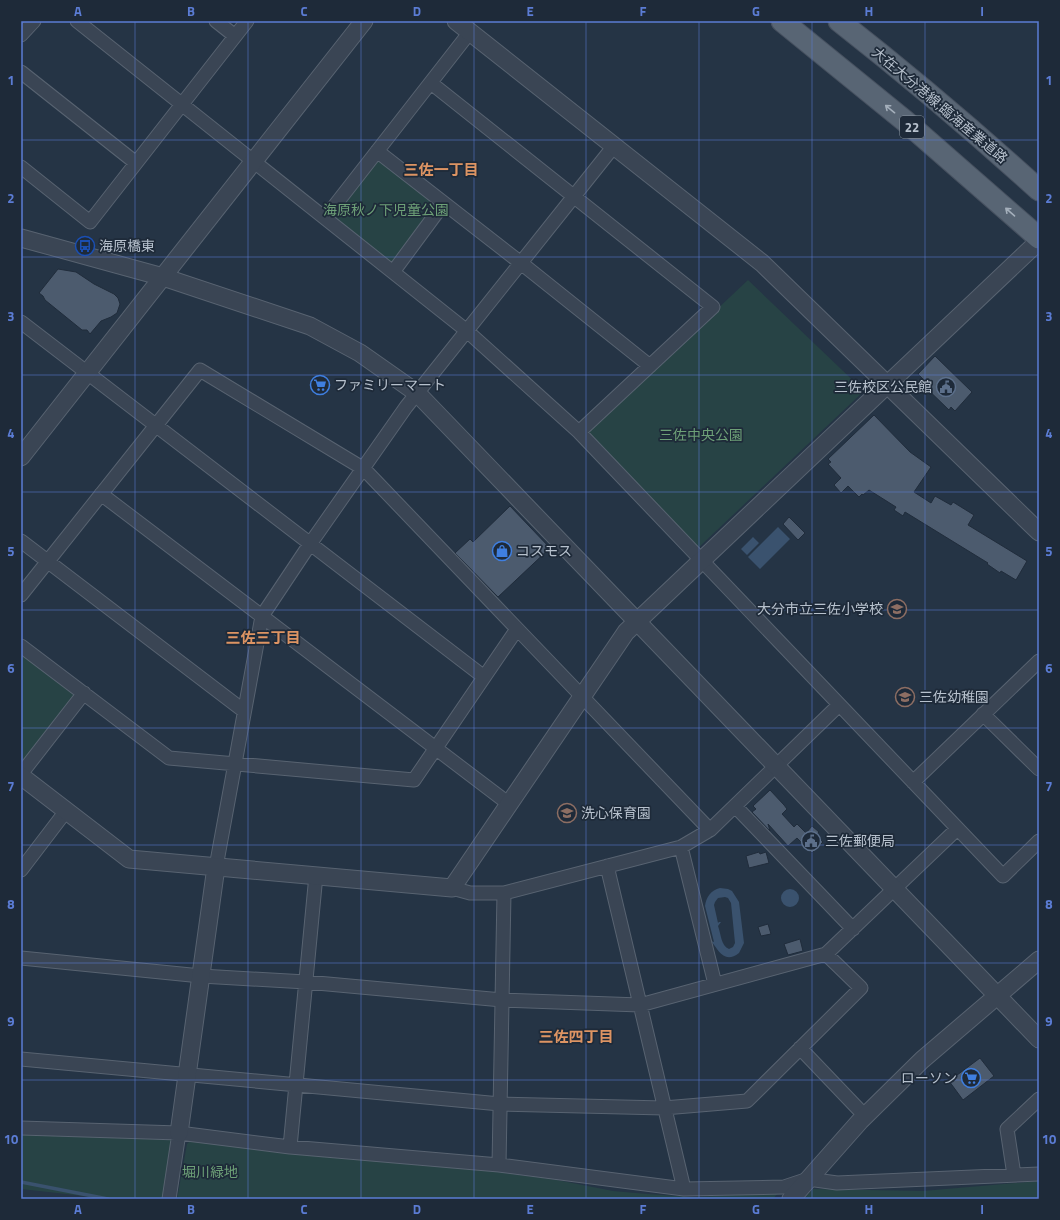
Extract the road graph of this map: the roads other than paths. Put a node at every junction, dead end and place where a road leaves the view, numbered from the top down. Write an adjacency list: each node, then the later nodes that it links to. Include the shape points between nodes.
1 (34, 21): 10 (street)
2 (77, 21): 14 (street)
3 (216, 21): 11 (street)
4 (247, 21): 11 (street)
5 (364, 21): 17 (street)
6 (456, 21): 9 (street)
7 (782, 21): 25 (main road, 22, one-way to 7, via 905,121)
8 (839, 21): 20 (main road, 大在大分港線;臨海産業道路 / 22, via 984,140)
9 (470, 32): 13 (street); 15 (street)
10 (21, 35)
11 (235, 36): 14 (street)
12 (21, 72): 18 (street)
13 (431, 83): 16 (street); 21 (street)
14 (182, 104): 17 (street); 18 (street)
15 (614, 146): 21 (street); 33 (street, via 762,263)
16 (377, 151): 22 (street); 23 (street)
17 (254, 161): 23 (street); 28 (street)
18 (136, 163): 19 (street, via 90,222)
19 (21, 168)
20 (1039, 190)
21 (574, 196): 26 (street); 31 (street, via 713,307)
22 (444, 203): 26 (street); 27 (street)
23 (325, 218): 27 (street)
24 (21, 238): 28 (street)
25 (1039, 240): 33 (street)
26 (521, 263): 30 (street); 31 (street)
27 (393, 272): 30 (street)
28 (163, 277): 32 (street); 34 (street, via 310,326 360,353)
29 (21, 322): 32 (street)
30 (467, 331): 34 (street); 36 (street)
31 (650, 366): 36 (street)
32 (87, 373): 35 (street); 37 (street)
33 (887, 385): 40 (street); 43 (street)
34 (417, 393): 38 (street); 47 (street)
35 (156, 426): 38 (street, via 200,370); 39 (street); 42 (street)
36 (579, 432): 43 (street)
37 (21, 457)
38 (364, 469): 42 (street); 48 (street)
39 (101, 494): 44 (street); 46 (street)
40 (1039, 532)
41 (21, 541): 44 (street)
42 (310, 544): 46 (street); 51 (street)
43 (701, 560): 47 (street); 54 (street)
44 (48, 561): 45 (street); 55 (street)
45 (21, 595)
46 (262, 616): 55 (street); 57 (street)
47 (637, 621): 53 (street, via 626,632); 59 (street)
48 (517, 629): 51 (street); 53 (street)
49 (21, 646): 52 (street)
50 (1039, 661): 56 (street)
51 (484, 677): 57 (street)
52 (84, 693): 58 (street, via 168,758); 61 (street)
53 (582, 696): 63 (street); 67 (street)
54 (840, 705): 59 (street); 62 (street)
55 (244, 711): 58 (street)
56 (983, 714): 60 (street); 62 (street)
57 (436, 748): 58 (street, via 414,780); 63 (street)
58 (235, 764): 71 (street)
59 (776, 766): 64 (street); 75 (street)
60 (1039, 769)
61 (21, 775): 65 (street)
62 (913, 782): 66 (street)
63 (509, 804): 74 (street)
64 (735, 806): 67 (street); 77 (street)
65 (66, 811): 71 (street, via 130,859); 72 (street)
66 (957, 829): 68 (street, via 1002,876); 75 (street)
67 (710, 830): 69 (street)
68 (1039, 841)
69 (681, 847): 70 (street); 83 (street)
70 (608, 866): 76 (street); 86 (street)
71 (216, 867): 73 (street); 81 (street)
72 (21, 870)
73 (316, 875): 74 (street); 82 (street)
74 (452, 888): 76 (street, via 470,893)
75 (895, 889): 77 (street); 84 (street)
76 (504, 893): 85 (street)
77 (853, 929): 78 (street)
78 (826, 954): 83 (street); 88 (street, via 861,988)
79 (21, 958): 81 (street)
80 (1039, 960): 84 (street)
81 (201, 976): 82 (street); 90 (street)
82 (306, 982): 85 (street); 91 (street)
83 (715, 984): 86 (street)
84 (997, 995): 87 (street); 95 (street, via 922,1060)
85 (502, 1000): 86 (street); 93 (street)
86 (640, 1005): 94 (street)
87 (1039, 1039)
88 (800, 1048): 94 (street, via 747,1101); 95 (street)
89 (21, 1059): 90 (street)
90 (187, 1075): 91 (street); 97 (street)
91 (296, 1084): 93 (street); 98 (street)
92 (1039, 1098): 101 (street, via 1007,1129)
93 (500, 1104): 94 (street); 99 (street)
94 (664, 1108): 103 (street)
95 (865, 1116): 102 (street)
96 (21, 1128): 97 (street)
97 (179, 1133): 98 (street); 104 (street)
98 (290, 1147): 99 (street)
99 (499, 1165): 103 (street)
100 (1039, 1174): 101 (street)
101 (1014, 1175): 102 (street, via 836,1183)
102 (808, 1179): 103 (street, via 784,1187); 105 (street)
103 (684, 1189)
104 (169, 1199)
105 (791, 1199)

